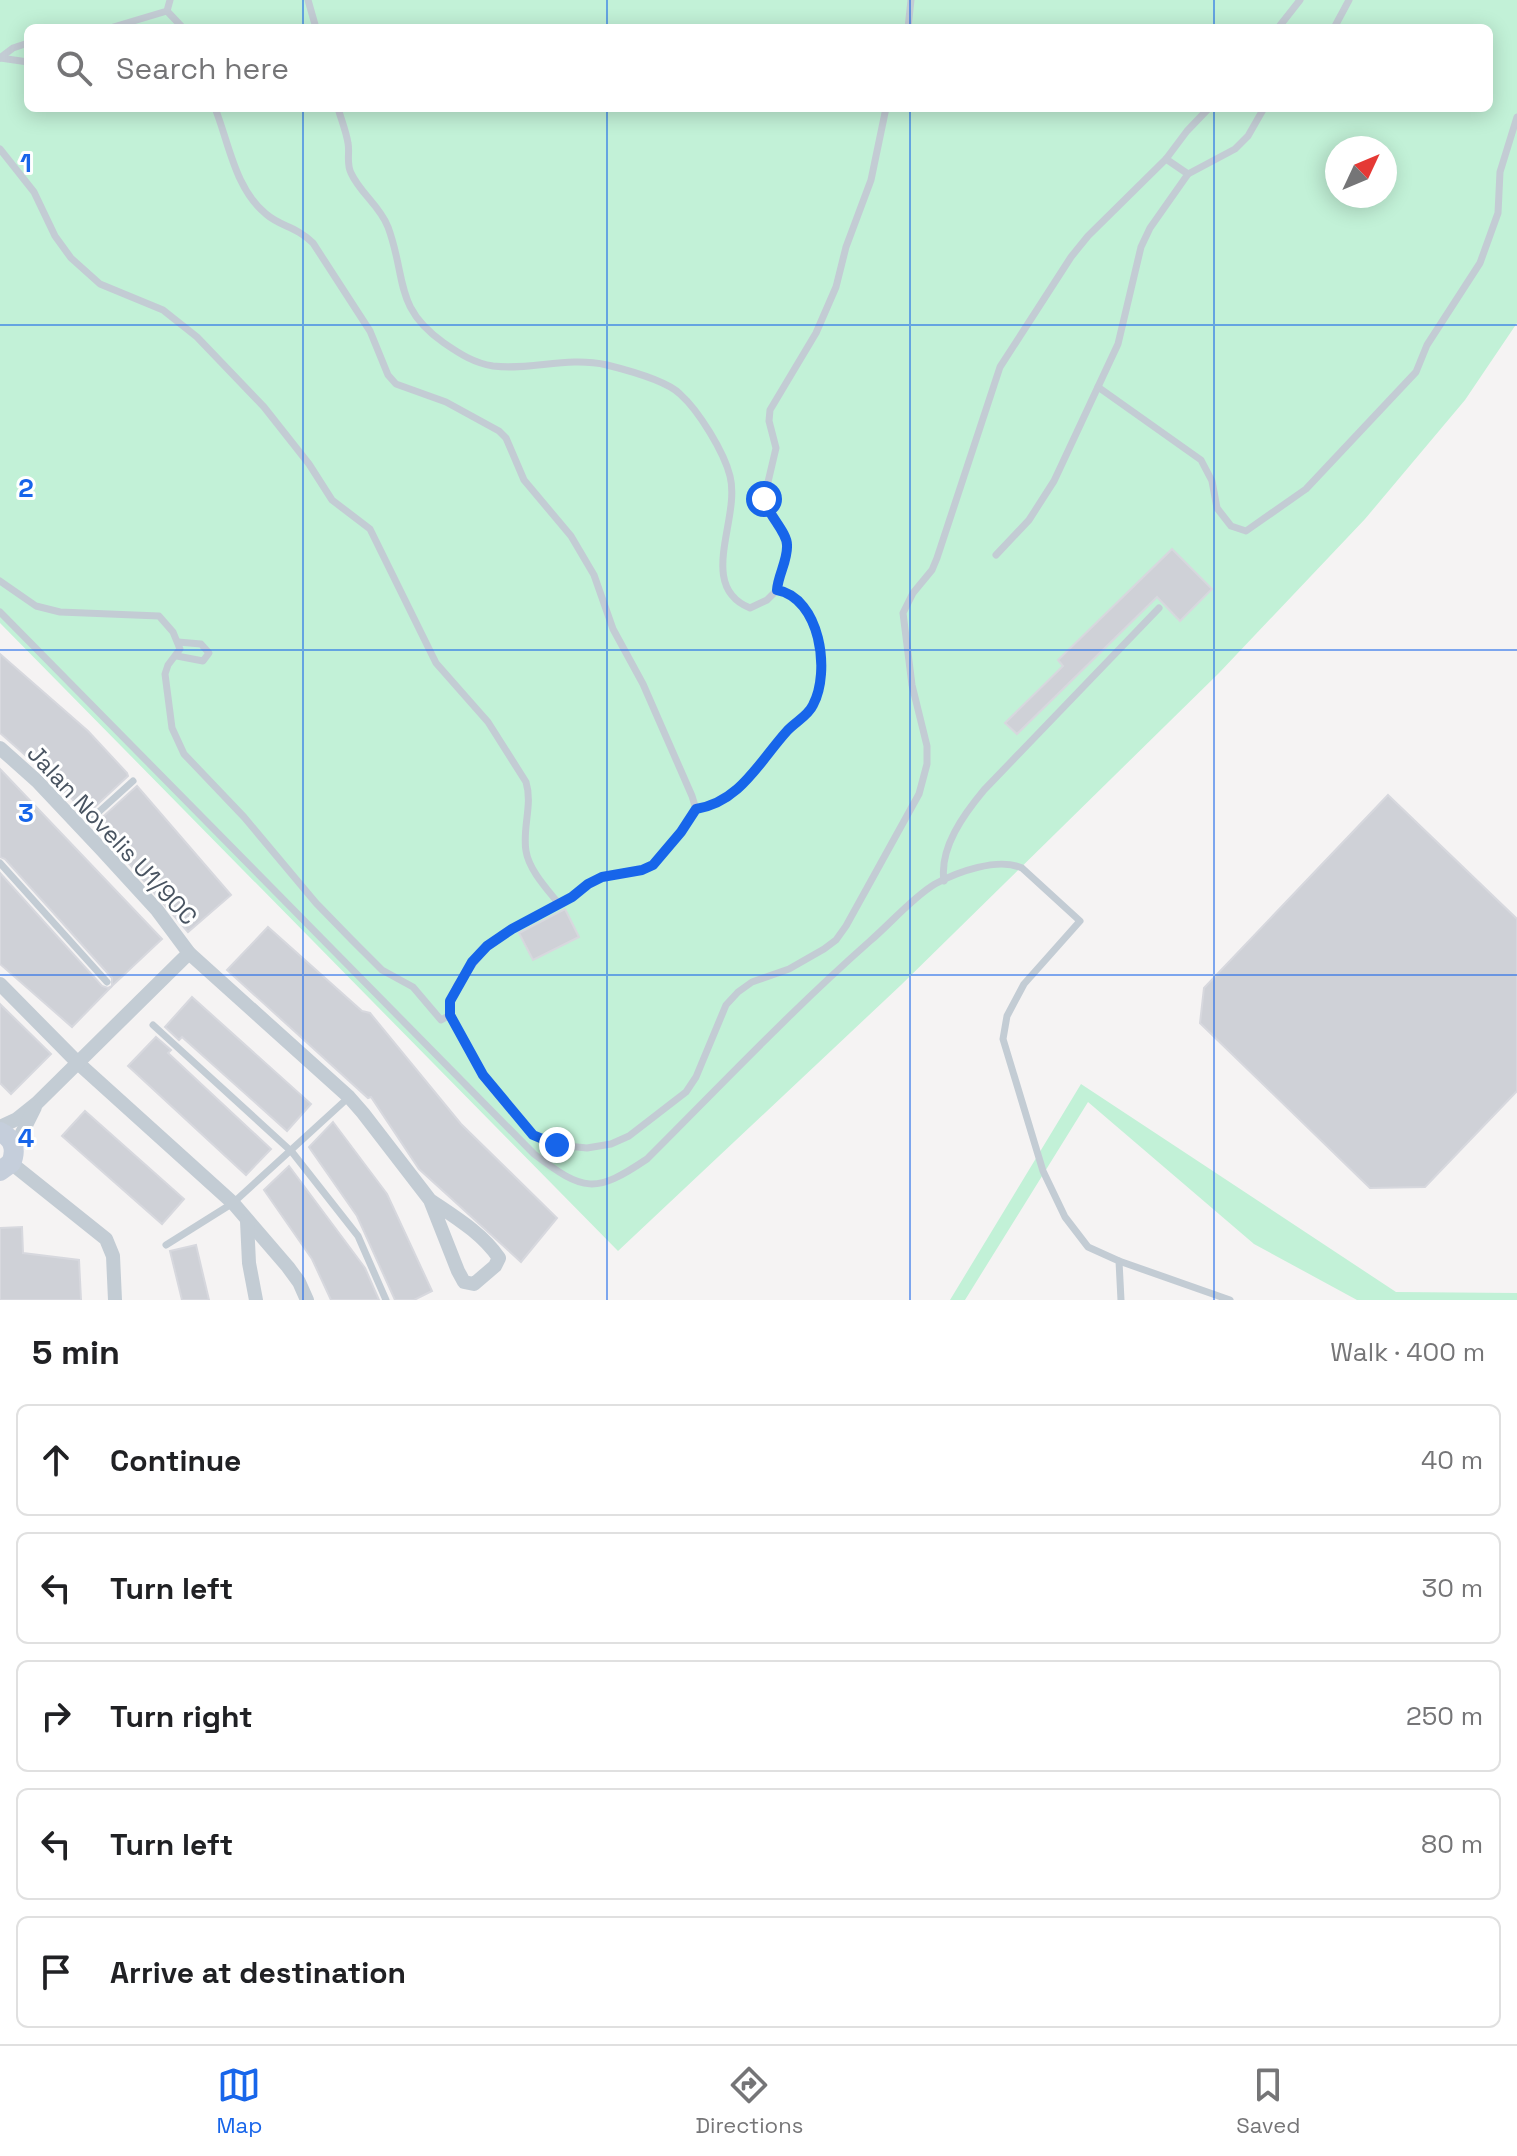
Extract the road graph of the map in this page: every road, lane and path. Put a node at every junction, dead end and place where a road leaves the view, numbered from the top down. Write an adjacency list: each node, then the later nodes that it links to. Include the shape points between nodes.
1 (170, 0): 6 (lane)
2 (308, 0): 9 (lane)
3 (911, 0): 10 (lane)
4 (1300, 0): 11 (lane)
5 (1349, 0): 12 (lane)
6 (167, 11): 7 (lane); 8 (lane)
7 (123, 24)
8 (179, 24)
9 (315, 24)
10 (908, 24)
11 (1281, 24)
12 (1336, 24)
13 (24, 44): 14 (lane)
14 (0, 58): 15 (lane)
15 (24, 61)
16 (216, 112): 35 (lane, via 235,170 249,193 269,217 313,243 370,331 388,375 396,384 446,402 506,438 524,480 571,536 594,575 613,629 643,684)
17 (339, 112): 28 (lane, via 350,171 381,212 404,297 428,332 472,361 495,366 594,362 680,393 731,478 726,590 750,608)
18 (885, 112): 28 (lane, via 871,180 836,287 816,333 770,410 776,448 764,499 788,546)
19 (1206, 112): 23 (lane)
20 (1262, 112): 24 (lane, via 1235,149)
21 (1517, 117): 25 (lane, via 1500,172 1498,213 1480,263 1427,345 1416,372 1306,489 1259,523 1246,531 1231,526 1217,508 1201,460)
22 (0, 149): 39 (lane, via 34,192 71,258 100,284 163,310 197,337 264,407 332,500 370,529 436,663 488,722 526,782 526,851)
23 (1166, 159): 24 (lane); 43 (lane, via 1079,247 1000,367 937,558 903,613 927,746 919,794 836,940 738,992 726,1005 686,1092 611,1144 557,1145 533,1135 483,1075)
24 (1188, 174): 25 (lane, via 1141,247 1118,344)
25 (1098, 387): 26 (lane, via 1054,481 1029,520)
26 (996, 555)
27 (0, 581): 31 (lane, via 36,606 60,612 159,616)
28 (777, 590): 35 (lane, via 800,603 818,632 820,676 813,705 740,789)
29 (1159, 608): 38 (lane, via 967,811 943,859)
30 (0, 612): 38 (lane, via 523,1143 579,1182 610,1182 647,1159 851,958)
31 (178, 642): 32 (lane); 32 (lane, via 201,644 209,653 203,661)
32 (177, 656): 43 (lane, via 165,674 166,697 184,754 361,950 382,970 413,987 441,1020)
33 (0, 748): 36 (street, Jalan Novelis U1/90C)
34 (133, 781): 36 (lane)
35 (696, 809): 39 (lane, via 653,865 602,877)
36 (81, 828): 40 (street, Jalan Novelis U1/90C)
37 (0, 863): 41 (lane)
38 (944, 881): 55 (lane, via 969,870 1014,864 1080,921 1024,984 1007,1016 1003,1039 1043,1171 1065,1217 1088,1247)
39 (559, 904): 43 (lane, via 487,946 457,985)
40 (189, 953): 45 (street); 46 (street, Jalan Novelis U1/90C)
41 (107, 982)
42 (0, 984): 45 (street)
43 (450, 1015)
44 (153, 1025): 49 (lane)
45 (78, 1063): 47 (street); 52 (street)
46 (349, 1097): 49 (lane); 51 (street, Jalan Novelis U1/90C)
47 (37, 1103): 48 (street); 50 (street)
48 (0, 1129): 50 (street, via 11,1139)
49 (292, 1152): 52 (lane); 59 (lane, via 358,1236)
50 (9, 1161): 56 (street, via 106,1239 113,1256)
51 (430, 1200): 51 (street, via 464,1223 499,1258 474,1284 464,1282 458,1271)
52 (233, 1203): 53 (street); 54 (lane)
53 (247, 1221): 57 (street); 58 (street, via 288,1267)
54 (166, 1245)
55 (1119, 1261): 60 (lane); 61 (lane)
56 (115, 1300)
57 (256, 1300)
58 (307, 1300)
59 (386, 1300)
60 (1121, 1300)
61 (1230, 1300)

